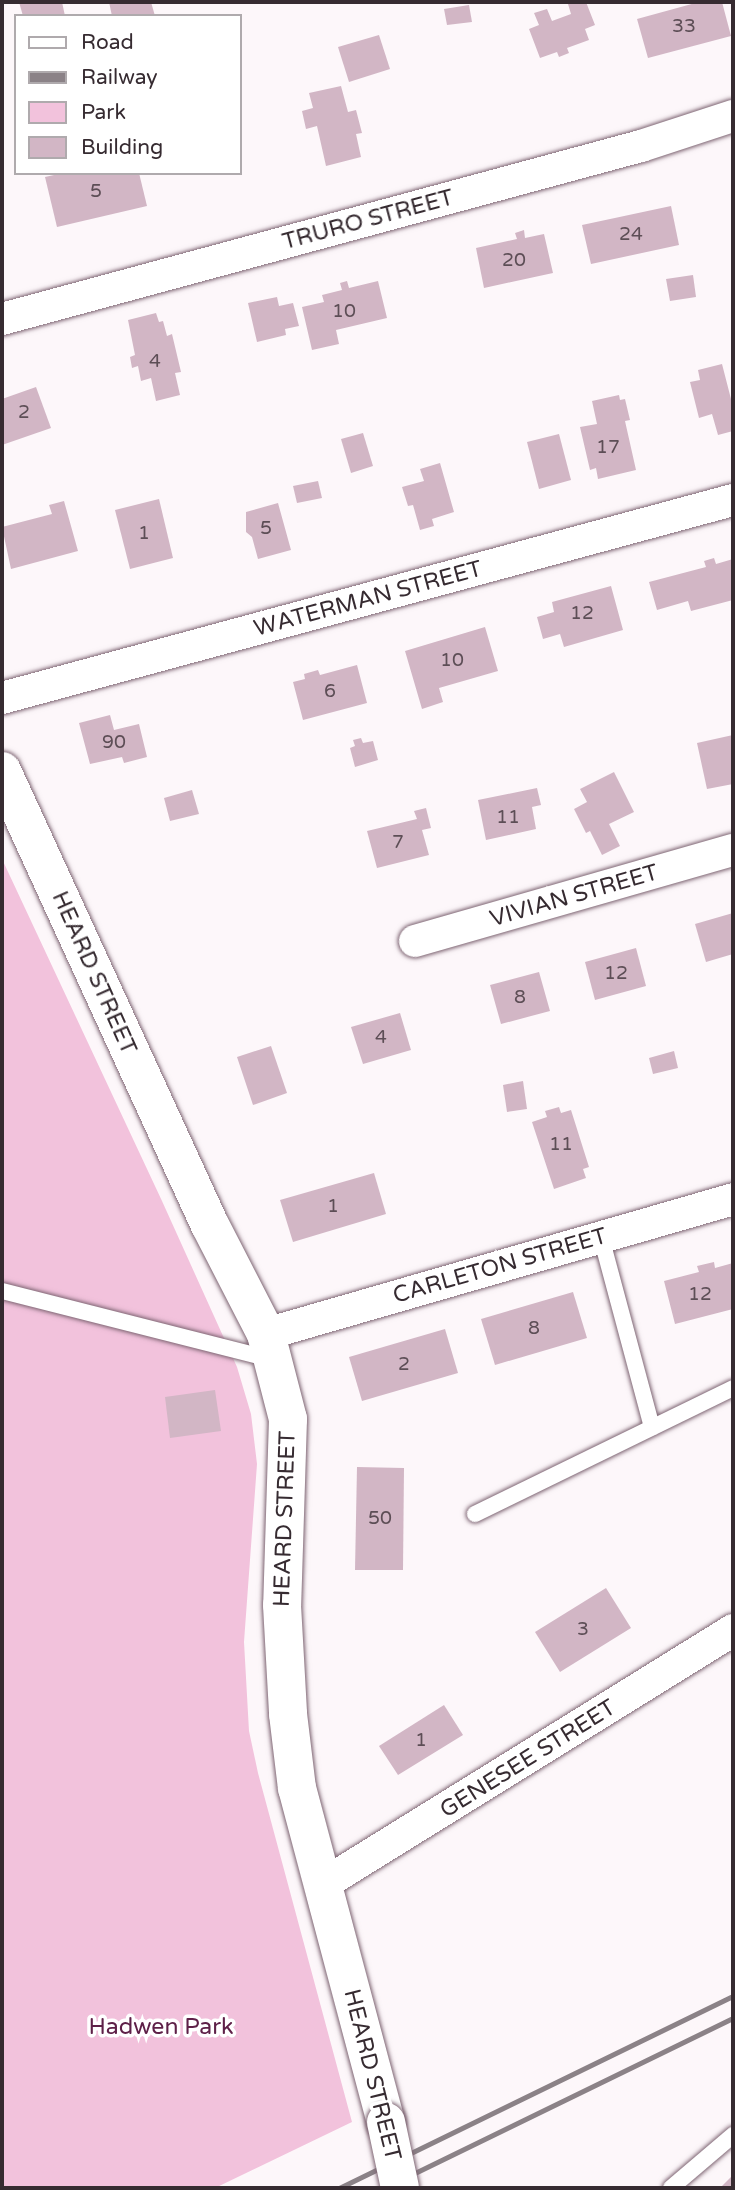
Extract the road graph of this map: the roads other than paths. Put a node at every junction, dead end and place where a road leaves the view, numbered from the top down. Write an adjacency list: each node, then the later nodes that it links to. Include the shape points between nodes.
1 (733, 116): 2 (street, TRURO STREET, via 641,146)
2 (2, 319)
3 (733, 499): 4 (street, WATERMAN STREET)
4 (2, 698)
5 (2, 771): 11 (street, HEARD STREET)
6 (733, 850): 7 (street, VIVIAN STREET)
7 (415, 941)
8 (733, 1199): 9 (street, CARLETON STREET)
9 (601, 1237): 11 (street, CARLETON STREET); 13 (lane)
10 (2, 1291): 11 (lane)
11 (270, 1347): 16 (street, HEARD STREET, via 288,1419 282,1605 288,1714 297,1788)
12 (733, 1388): 13 (lane)
13 (652, 1427): 14 (lane)
14 (475, 1514)
15 (733, 1630): 16 (street, GENESEE STREET)
16 (322, 1885): 18 (street, HEARD STREET, bridge)
17 (733, 2135): 19 (lane)
18 (400, 2188)
19 (671, 2188)

